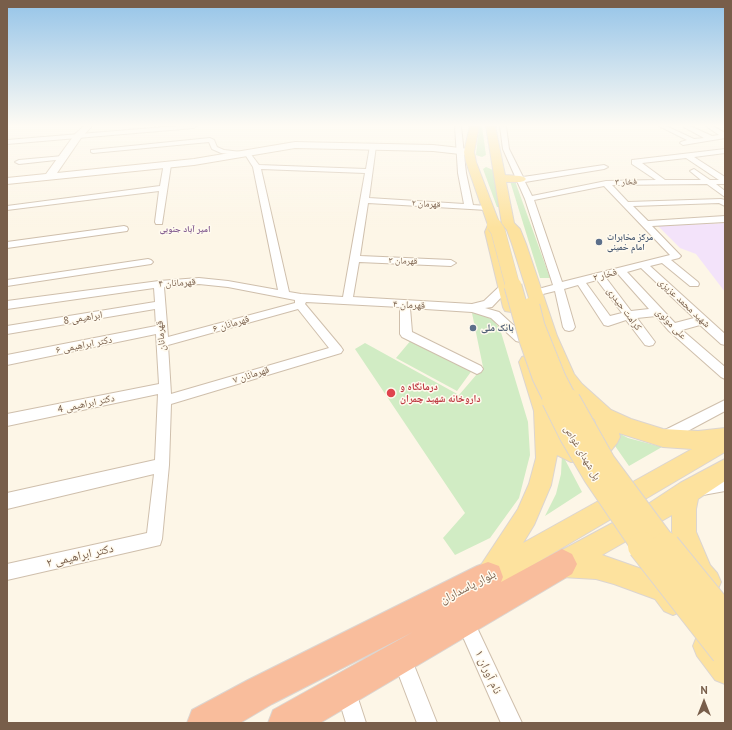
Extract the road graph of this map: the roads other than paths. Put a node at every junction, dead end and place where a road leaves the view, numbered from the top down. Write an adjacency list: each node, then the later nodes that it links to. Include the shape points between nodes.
1 (40, 160): 14 (street)
2 (61, 160): 23 (street)
3 (203, 160): 15 (street)
4 (252, 160): 17 (street)
5 (371, 160): 20 (street)
6 (466, 160): 37 (street)
7 (480, 160): 16 (main road)
8 (485, 160): 16 (main road)
9 (490, 160): 16 (main road)
10 (507, 160): 16 (main road)
11 (511, 160): 24 (street)
12 (651, 160): 27 (street, via 635,162)
13 (693, 160): 22 (street)
14 (19, 162)
15 (167, 165): 23 (street); 30 (street)
16 (490, 165): 24 (main road); 40 (main road); 40 (main road)
17 (257, 167): 20 (street); 60 (street)
18 (604, 167): 24 (street)
19 (725, 169): 22 (street)
20 (369, 171): 33 (street)
21 (694, 171): 28 (street)
22 (712, 171): 25 (street)
23 (49, 177): 26 (street)
24 (520, 179): 32 (street)
25 (725, 180): 28 (street, فخار ۳)
26 (7, 181)
27 (662, 182): 28 (street, فخار ۳); 29 (street, فخار ۳)
28 (709, 182): 34 (street)
29 (606, 183): 32 (street, فخار ۳); 36 (street)
30 (164, 188): 35 (street); 42 (street)
31 (68, 192): 35 (street)
32 (529, 199): 58 (street)
33 (365, 200): 37 (street, قهرمان ۲); 46 (street)
34 (724, 200): 36 (street)
35 (63, 201): 38 (street)
36 (627, 204): 43 (street)
37 (469, 207): 40 (street, قهرمان ۲)
38 (10, 208): 39 (street)
39 (7, 214)
40 (496, 219): 57 (main road, via 492,232); 59 (main road, via 516,236); 101 (main road, پل شهدای غواص, bridge, via 508,229 536,326 572,407 604,462 675,557); 103 (main road, پل شهدای غواص, bridge, via 526,333 552,401 594,475 646,551)
41 (725, 219): 43 (street)
42 (159, 222)
43 (646, 224): 47 (street, فخار ۲, via 676,256)
44 (124, 229): 45 (street)
45 (7, 245)
46 (355, 259): 49 (street, قهرمان ۳); 62 (street)
47 (664, 259): 50 (street, فخار ۲); 56 (street)
48 (148, 262): 54 (street)
49 (451, 263)
50 (643, 265): 51 (street, فخار ۲); 69 (street, شهید محمد عزیزی)
51 (620, 271): 52 (street, فخار ۲); 67 (street, علی مولوی)
52 (599, 276): 53 (street, فخار ۲); 68 (street, کرامت حیدری)
53 (580, 281): 58 (street, فخار ۲); 68 (street, via 608,321)
54 (7, 282)
55 (159, 284): 60 (street, قهرمانان ۴, via 199,281); 63 (street, قهرمانان ۴); 64 (street, قهرمانان)
56 (694, 284)
57 (506, 286): 66 (street, قهرمان ۴, via 488,304); 74 (main road)
58 (559, 287): 59 (street, فخار ۲); 70 (street)
59 (535, 293): 83 (main road, via 548,336 567,378)
60 (284, 294): 61 (street, قهرمانان ۴)
61 (301, 301): 62 (street, قهرمانان ۴); 77 (street, قهرمانان ۶); 81 (street, قهرمانان ۷, via 337,350)
62 (347, 301): 65 (street, قهرمان ۴)
63 (7, 305)
64 (159, 305): 72 (street, قهرمانان); 73 (street, ابراهیمی 8)
65 (405, 305): 66 (street, قهرمان ۴); 79 (street, via 406,334)
66 (472, 308): 74 (street, قهرمان ۴, via 495,315)
67 (658, 312): 68 (street); 71 (street, علی مولوی)
68 (630, 316): 76 (street, کرامت حیدری)
69 (703, 320): 71 (street); 75 (street, شهید محمد عزیزی)
70 (569, 327)
71 (673, 328): 80 (street, علی مولوی)
72 (160, 329): 77 (street, قهرمانان); 78 (street, دکتر ابراهیمی ۶)
73 (7, 330)
74 (520, 338): 85 (main road, via 544,411)
75 (725, 341)
76 (649, 342)
77 (162, 343): 81 (street, قهرمانان)
78 (7, 360)
79 (477, 369)
80 (725, 374)
81 (165, 394): 84 (street, دکتر ابراهیمی 4); 89 (street, قهرمانان)
82 (725, 405): 87 (street)
83 (604, 416): 85 (main road, via 610,437 597,452 571,452); 87 (main road, via 627,427)
84 (7, 420)
85 (547, 436): 98 (main road, via 547,458 540,485 526,517)
86 (725, 437): 87 (main road, via 698,440)
87 (663, 438)
88 (725, 440): 98 (main road, بلوار پاسداران)
89 (162, 466): 93 (street); 94 (street, قهرمانان)
90 (725, 468): 92 (main road)
91 (725, 484): 92 (street)
92 (688, 491): 95 (main road, via 656,512); 97 (main road, via 684,509 684,532)
93 (7, 501)
94 (154, 539): 96 (street, دکتر ابراهیمی ۲)
95 (562, 564): 99 (main road, via 596,566); 102 (highway)
96 (7, 572)
97 (701, 574): 99 (main road, via 674,550 663,549 656,552 650,560 652,571); 100 (main road)
98 (488, 577): 108 (highway, بلوار پاسداران, via 260,692)
99 (664, 589): 105 (main road)
100 (725, 603)
101 (725, 618)
102 (465, 621): 104 (highway); 111 (street, نام آوران ۱)
103 (725, 652)
104 (401, 657): 106 (highway); 110 (street)
105 (725, 670)
106 (345, 689): 107 (highway); 109 (street)
107 (302, 719)
108 (205, 723)
109 (356, 723)
110 (427, 723)
111 (512, 723)

